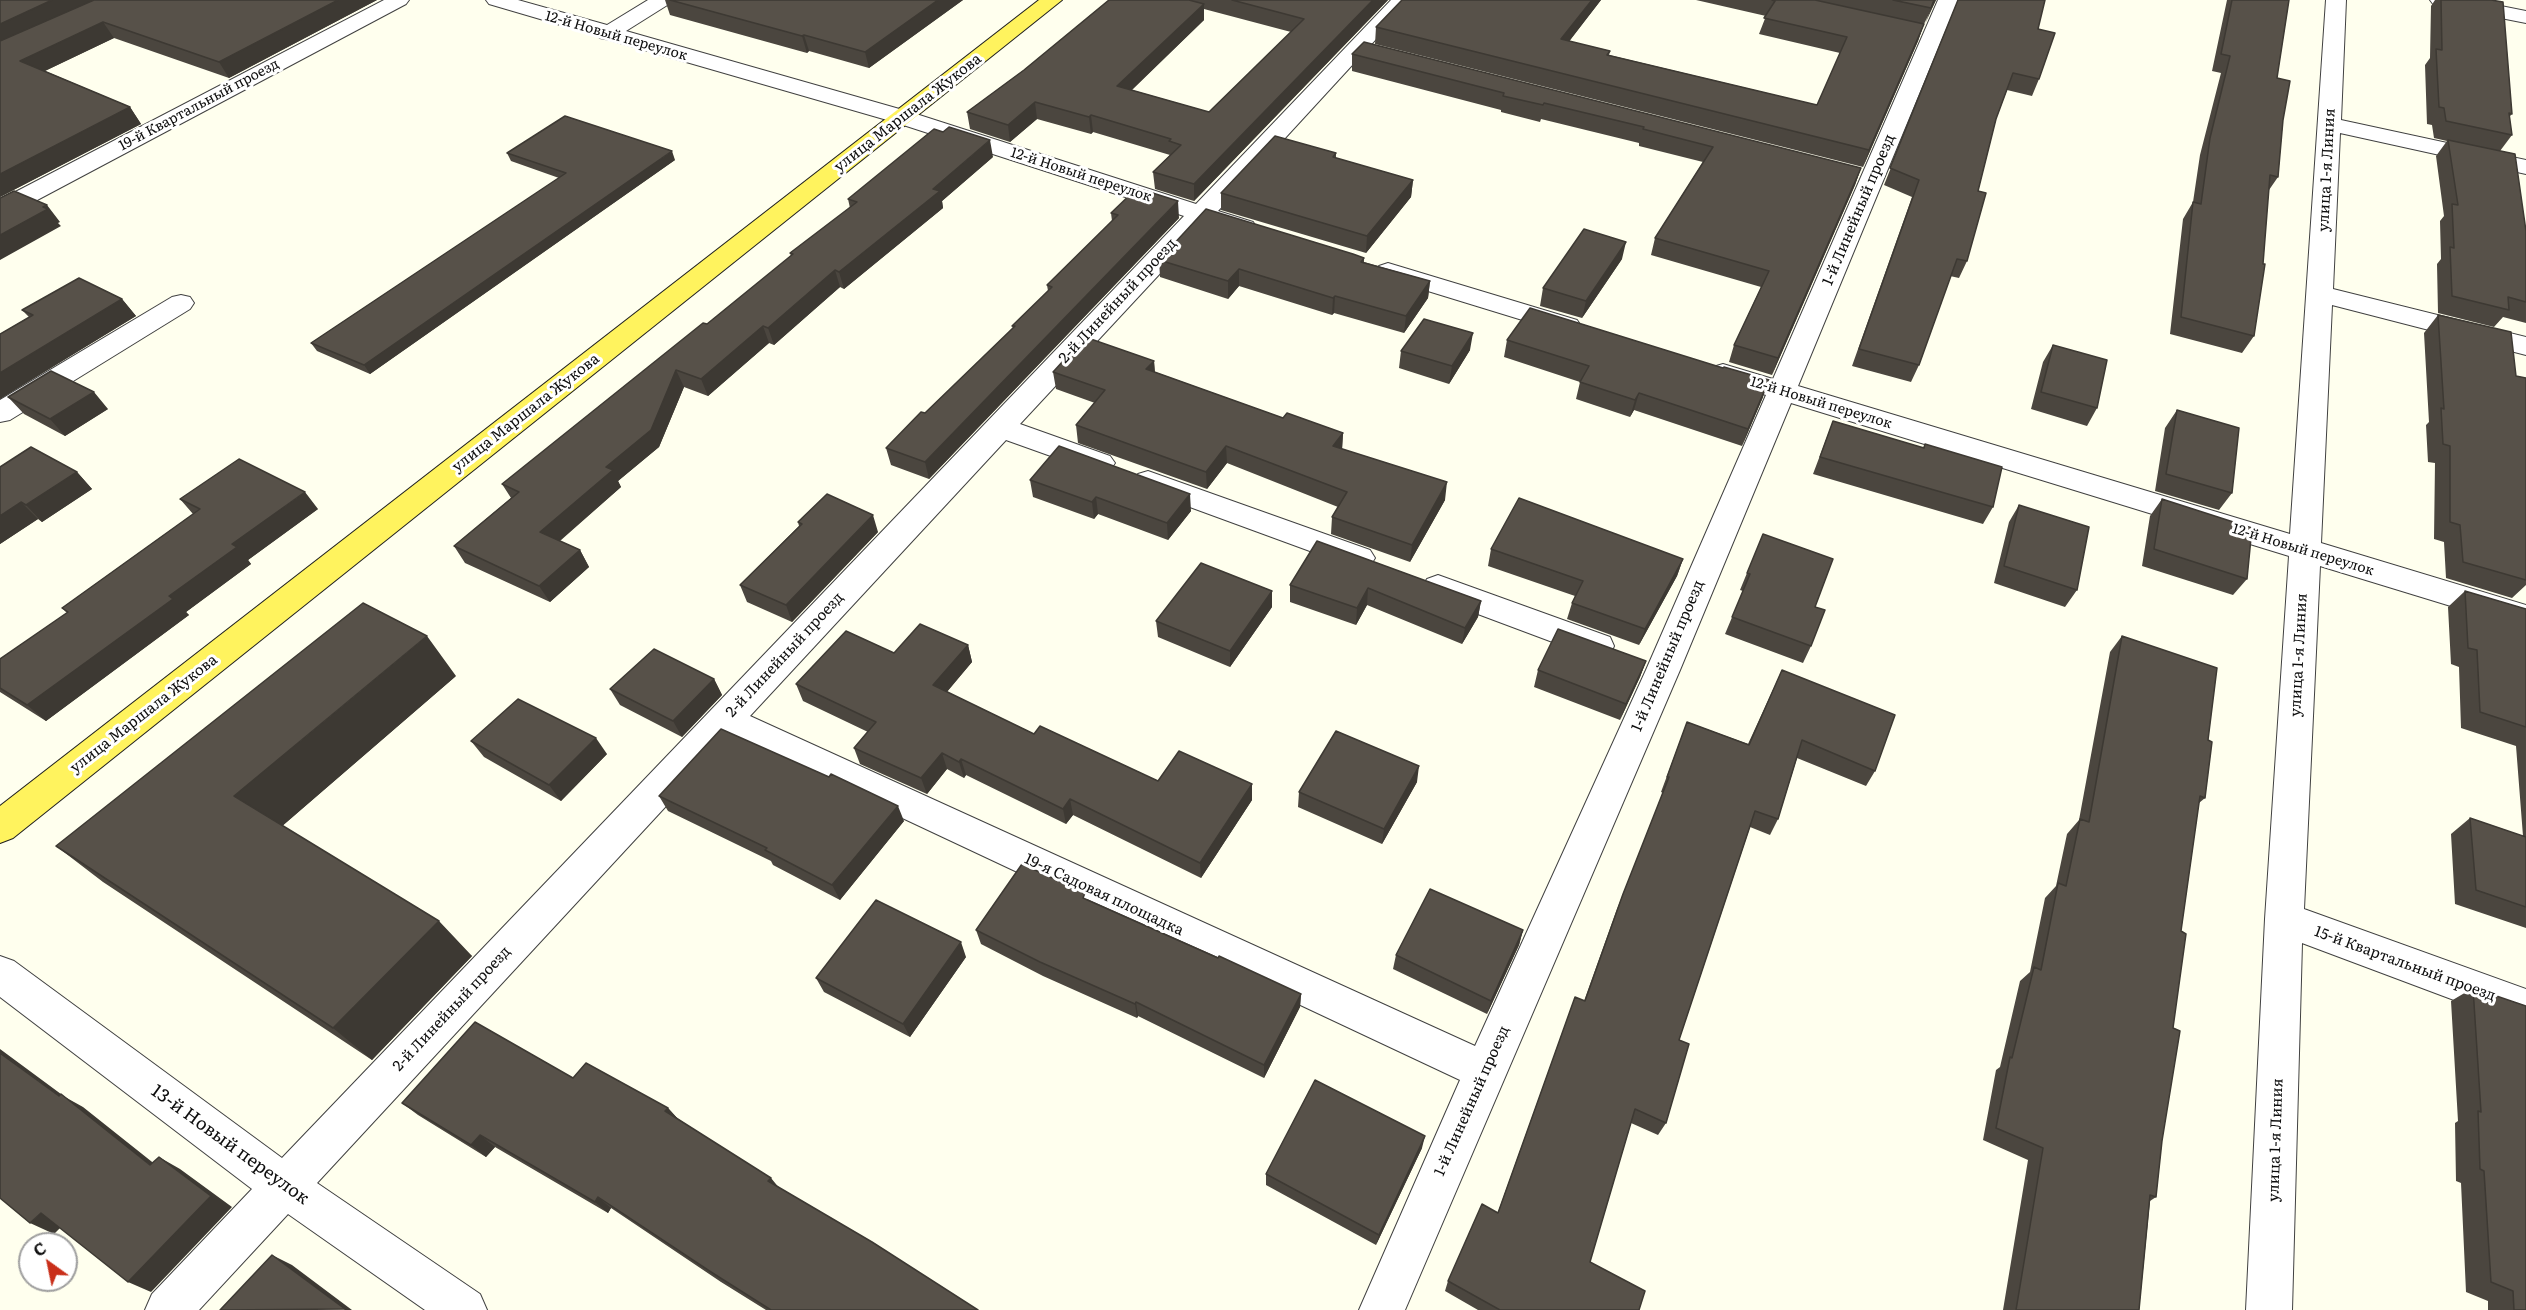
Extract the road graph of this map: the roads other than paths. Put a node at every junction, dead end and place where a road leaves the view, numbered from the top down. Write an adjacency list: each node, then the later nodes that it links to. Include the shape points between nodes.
1 (399, 0): 14 (street, 19-й Квартальный проезд)
2 (496, 0): 10 (street, 12-й Новый переулок)
3 (662, 0): 10 (street)
4 (1052, 0): 11 (main road, улица Маршала Жукова)
5 (1402, 0): 15 (street, 2-й Линейный проезд, via 1368,51)
6 (1948, 0): 23 (street, 1-й Линейный проезд, via 1922,33)
7 (2336, 0): 12 (street, улица 1-я Линия)
8 (2440, 0): 9 (street)
9 (2526, 17)
10 (607, 34): 11 (street, 12-й Новый переулок)
11 (902, 117): 15 (street, 12-й Новый переулок); 32 (main road, улица Маршала Жукова)
12 (2329, 124): 13 (street); 18 (street, улица 1-я Линия)
13 (2526, 167)
14 (0, 210)
15 (1200, 214): 16 (street, 12-й Новый переулок); 25 (street, 2-й Линейный проезд)
16 (1269, 235)
17 (1359, 262): 20 (street)
18 (2320, 294): 21 (street); 26 (street, улица 1-я Линия)
19 (181, 303): 24 (street)
20 (1587, 332)
21 (2526, 346)
22 (1701, 366): 23 (street, 12-й Новый переулок)
23 (1780, 390): 26 (street, 12-й Новый переулок); 30 (street, 1-й Линейный проезд)
24 (0, 413)
25 (1000, 427): 27 (street); 31 (street, 2-й Линейный проезд)
26 (2305, 550): 29 (street, 12-й Новый переулок); 33 (street, улица 1-я Линия)
27 (1382, 567)
28 (1416, 579): 30 (street)
29 (2526, 618)
30 (1645, 663): 36 (street, 1-й Линейный проезд)
31 (724, 719): 36 (street, 19-я Садовая площадка); 37 (street, 2-й Линейный проезд)
32 (0, 826)
33 (2284, 919): 35 (street, 15-й Квартальный проезд); 41 (street, улица 1-я Линия)
34 (0, 974): 37 (street, 13-й Новый переулок)
35 (2526, 1008)
36 (1485, 1071): 40 (street, 1-й Линейный проезд)
37 (284, 1186): 38 (street, 2-й Линейный проезд); 39 (street, 13-й Новый переулок)
38 (168, 1310)
39 (464, 1310)
40 (1382, 1310)
41 (2269, 1310)

